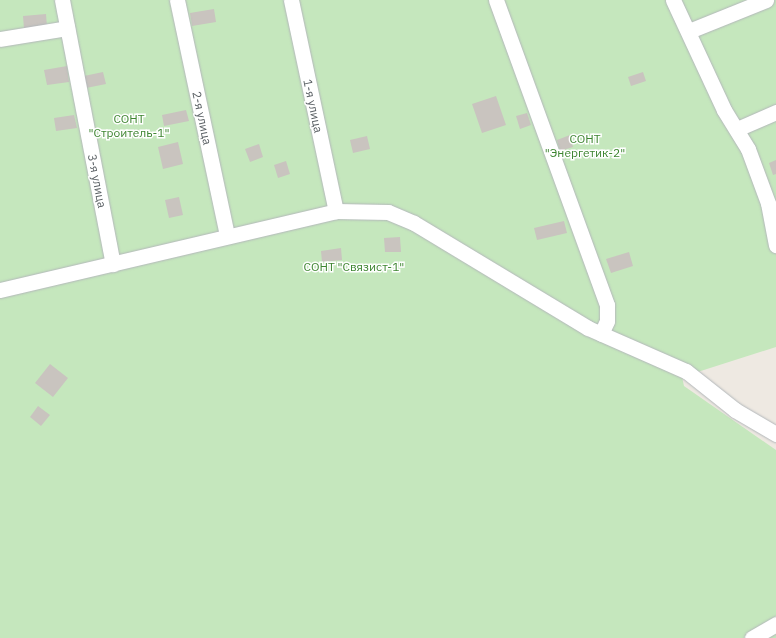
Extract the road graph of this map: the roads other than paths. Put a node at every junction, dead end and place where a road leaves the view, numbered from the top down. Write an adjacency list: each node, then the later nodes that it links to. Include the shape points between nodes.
1 (62, 0): 7 (street, 3-я улица)
2 (177, 0): 14 (street, 2-я улица)
3 (291, 0): 12 (street, 1-я улица)
4 (496, 0): 18 (street, via 607,305 607,321)
5 (672, 0): 8 (street)
6 (766, 0): 8 (street)
7 (67, 28): 9 (street); 16 (street, 3-я улица)
8 (689, 31): 11 (street, via 724,110)
9 (0, 39)
10 (776, 112): 11 (street)
11 (738, 129): 13 (street, via 760,176)
12 (336, 211): 14 (street); 18 (street, via 388,212 414,223)
13 (774, 221): 15 (street)
14 (227, 235): 16 (street)
15 (776, 245)
16 (113, 264): 17 (street)
17 (0, 290)
18 (601, 334): 19 (street, via 686,371 735,410)
19 (776, 434)
20 (776, 624): 21 (street)
21 (752, 638)

